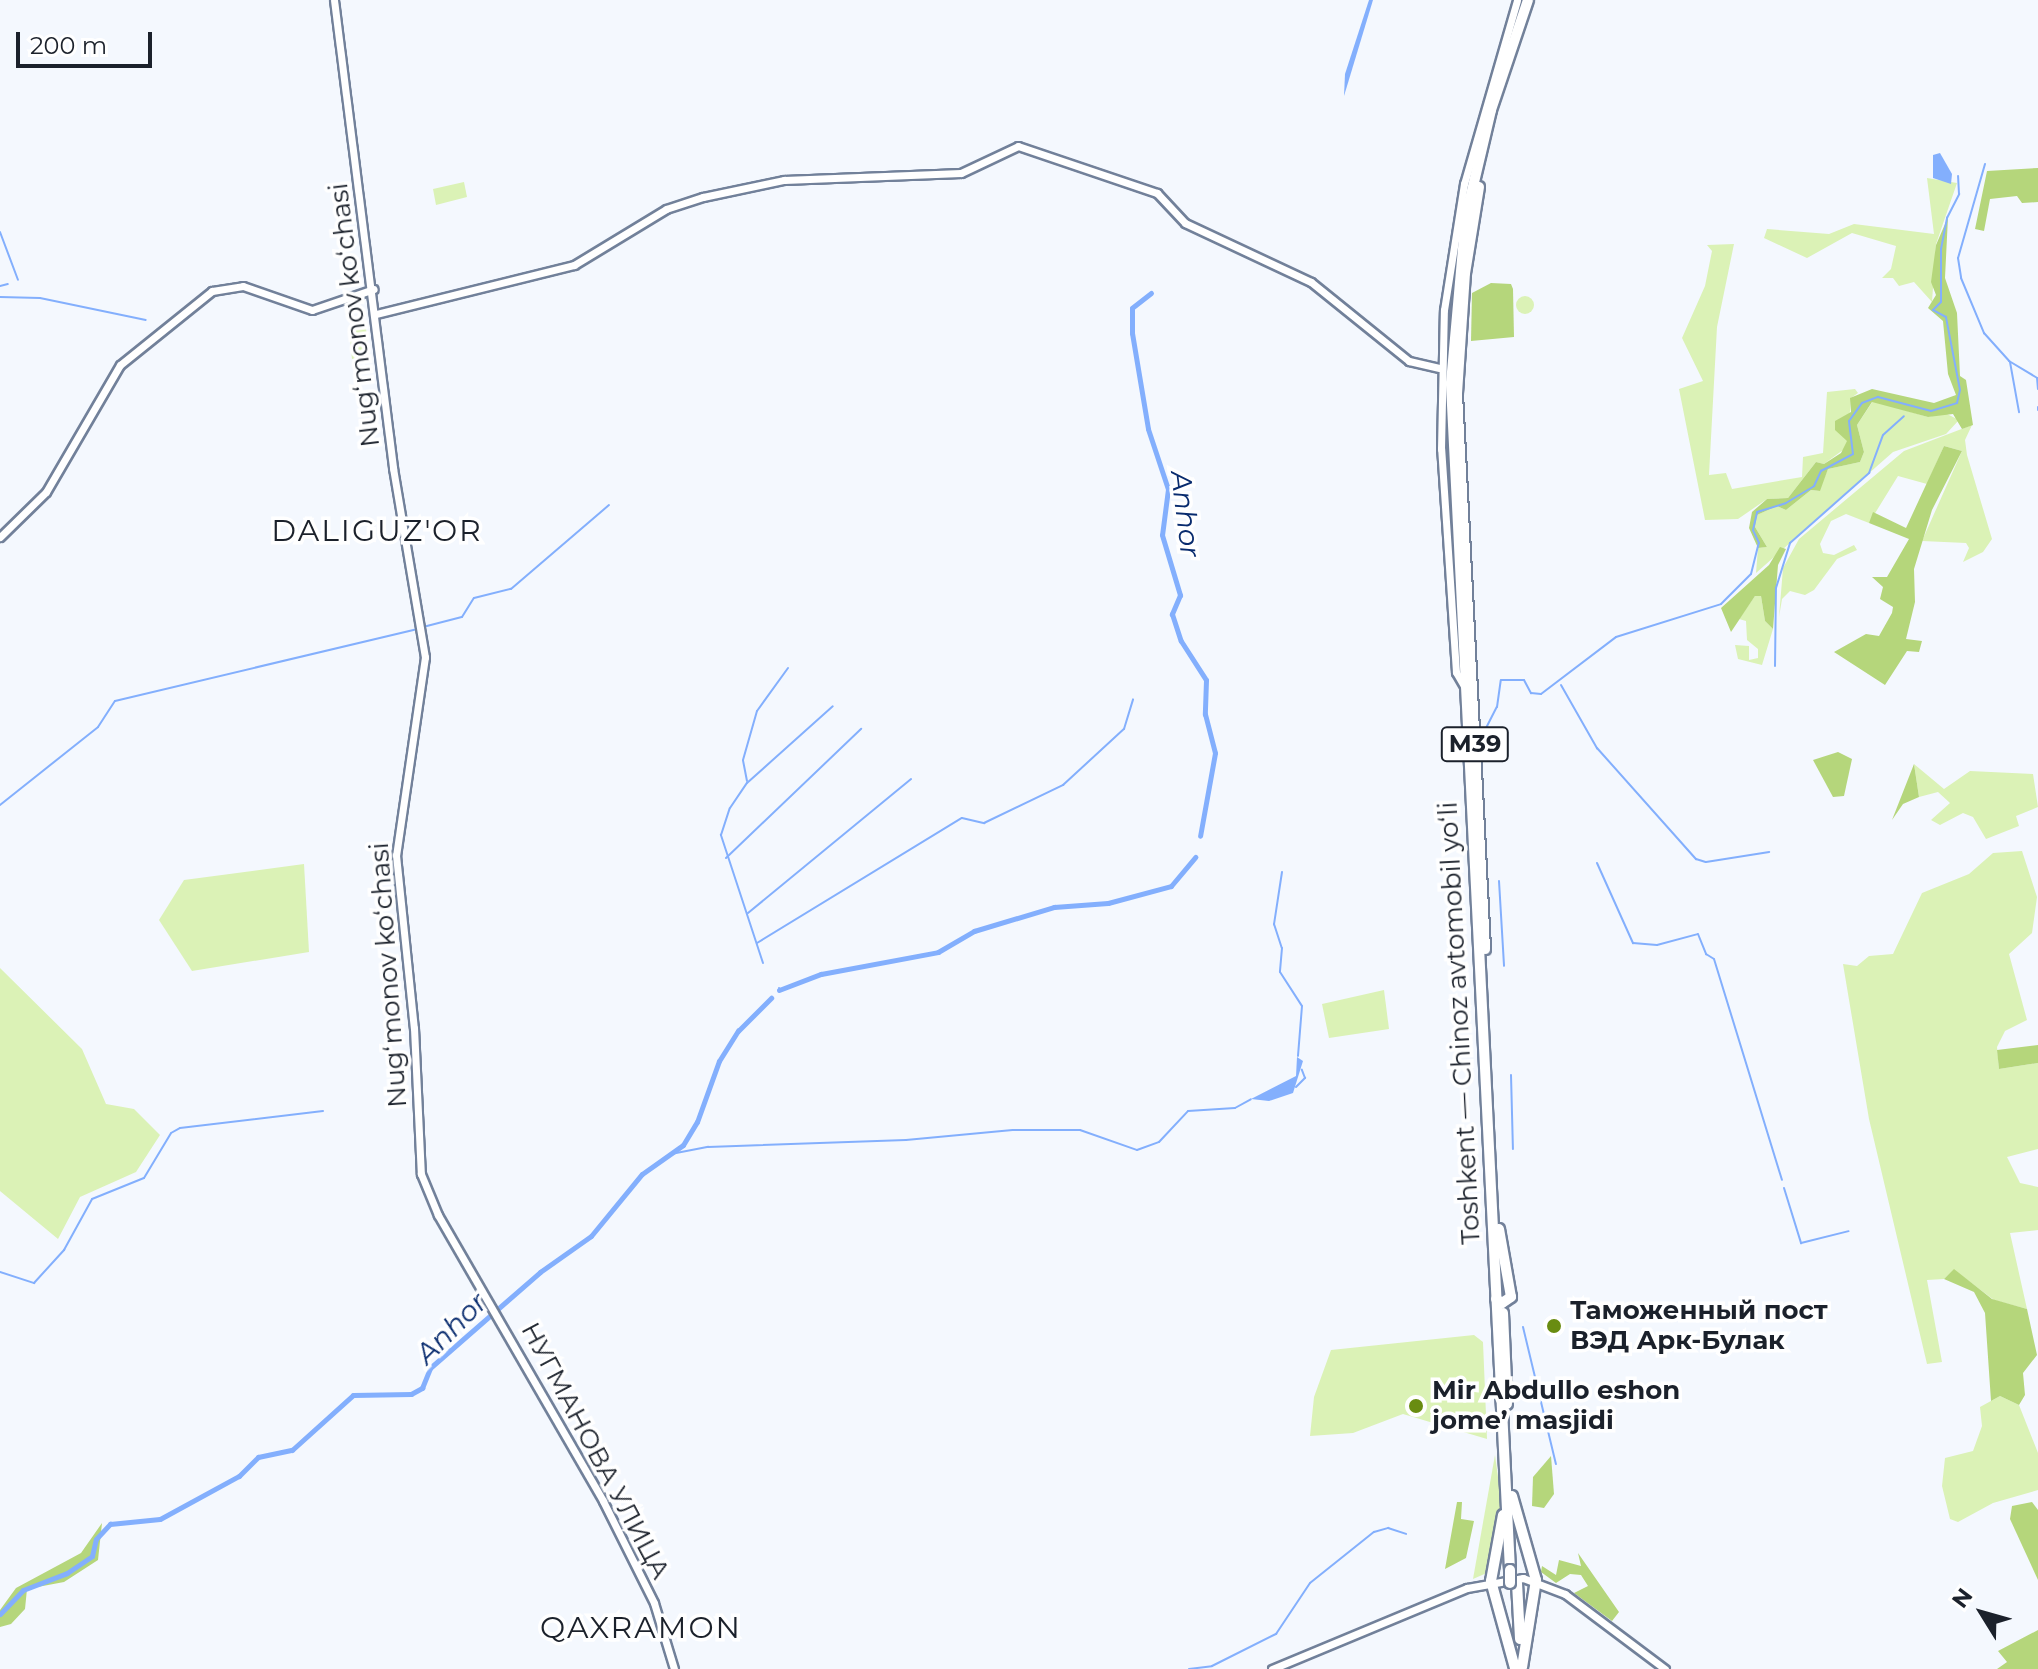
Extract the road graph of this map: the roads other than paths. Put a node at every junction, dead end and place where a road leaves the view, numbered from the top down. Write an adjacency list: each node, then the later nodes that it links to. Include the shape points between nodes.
1 (334, 0): 5 (main road, Nugʻmonov koʻchasi)
2 (1517, 0): 8 (main road, M39, via 1464,184 1446,286)
3 (1528, 0): 7 (highway, Toshkent — Chinoz avtomobil yoʻli / M39, via 1491,110 1470,200)
4 (1534, 0): 11 (highway, Toshkent — Chinoz avtomobil yoʻli / M39, via 1487,156 1465,273 1457,394)
5 (374, 289): 6 (main road, Nugʻmonov koʻchasi); 10 (main road, via 312,310 251,287 227,285 212,291 120,365 46,492)
6 (376, 314): 8 (main road, via 574,265 666,209 703,197 784,180 957,173 1018,146 1157,193 1185,223 1311,282 1409,361); 13 (main road, Nugʻmonov koʻchasi, via 425,675 396,855 414,1028 420,1169 431,1203)
7 (1451, 361): 8 (highway); 9 (highway, Toshkent — Chinoz avtomobil yoʻli / M39)
8 (1439, 368): 9 (main road, M39)
9 (1449, 484): 11 (highway, Toshkent — Chinoz avtomobil yoʻli / M39)
10 (0, 537)
11 (1458, 570): 12 (highway, Toshkent — Chinoz avtomobil yoʻli / M39); 12 (highway, Toshkent — Chinoz avtomobil yoʻli / M39, via 1499,1229 1511,1297)
12 (1499, 1295): 14 (highway, Toshkent — Chinoz avtomobil yoʻli / M39)
13 (489, 1300): 18 (main road, НУГМАНОВА УЛИЦА, via 648,1591)
14 (1509, 1496): 15 (highway); 16 (highway); 17 (highway, Toshkent — Chinoz avtomobil yoʻli / M39, bridge)
15 (1535, 1577): 16 (main road); 17 (highway); 20 (main road)
16 (1491, 1581): 17 (highway); 19 (main road)
17 (1518, 1668)
18 (674, 1669)
19 (1272, 1669)
20 (1665, 1669)

